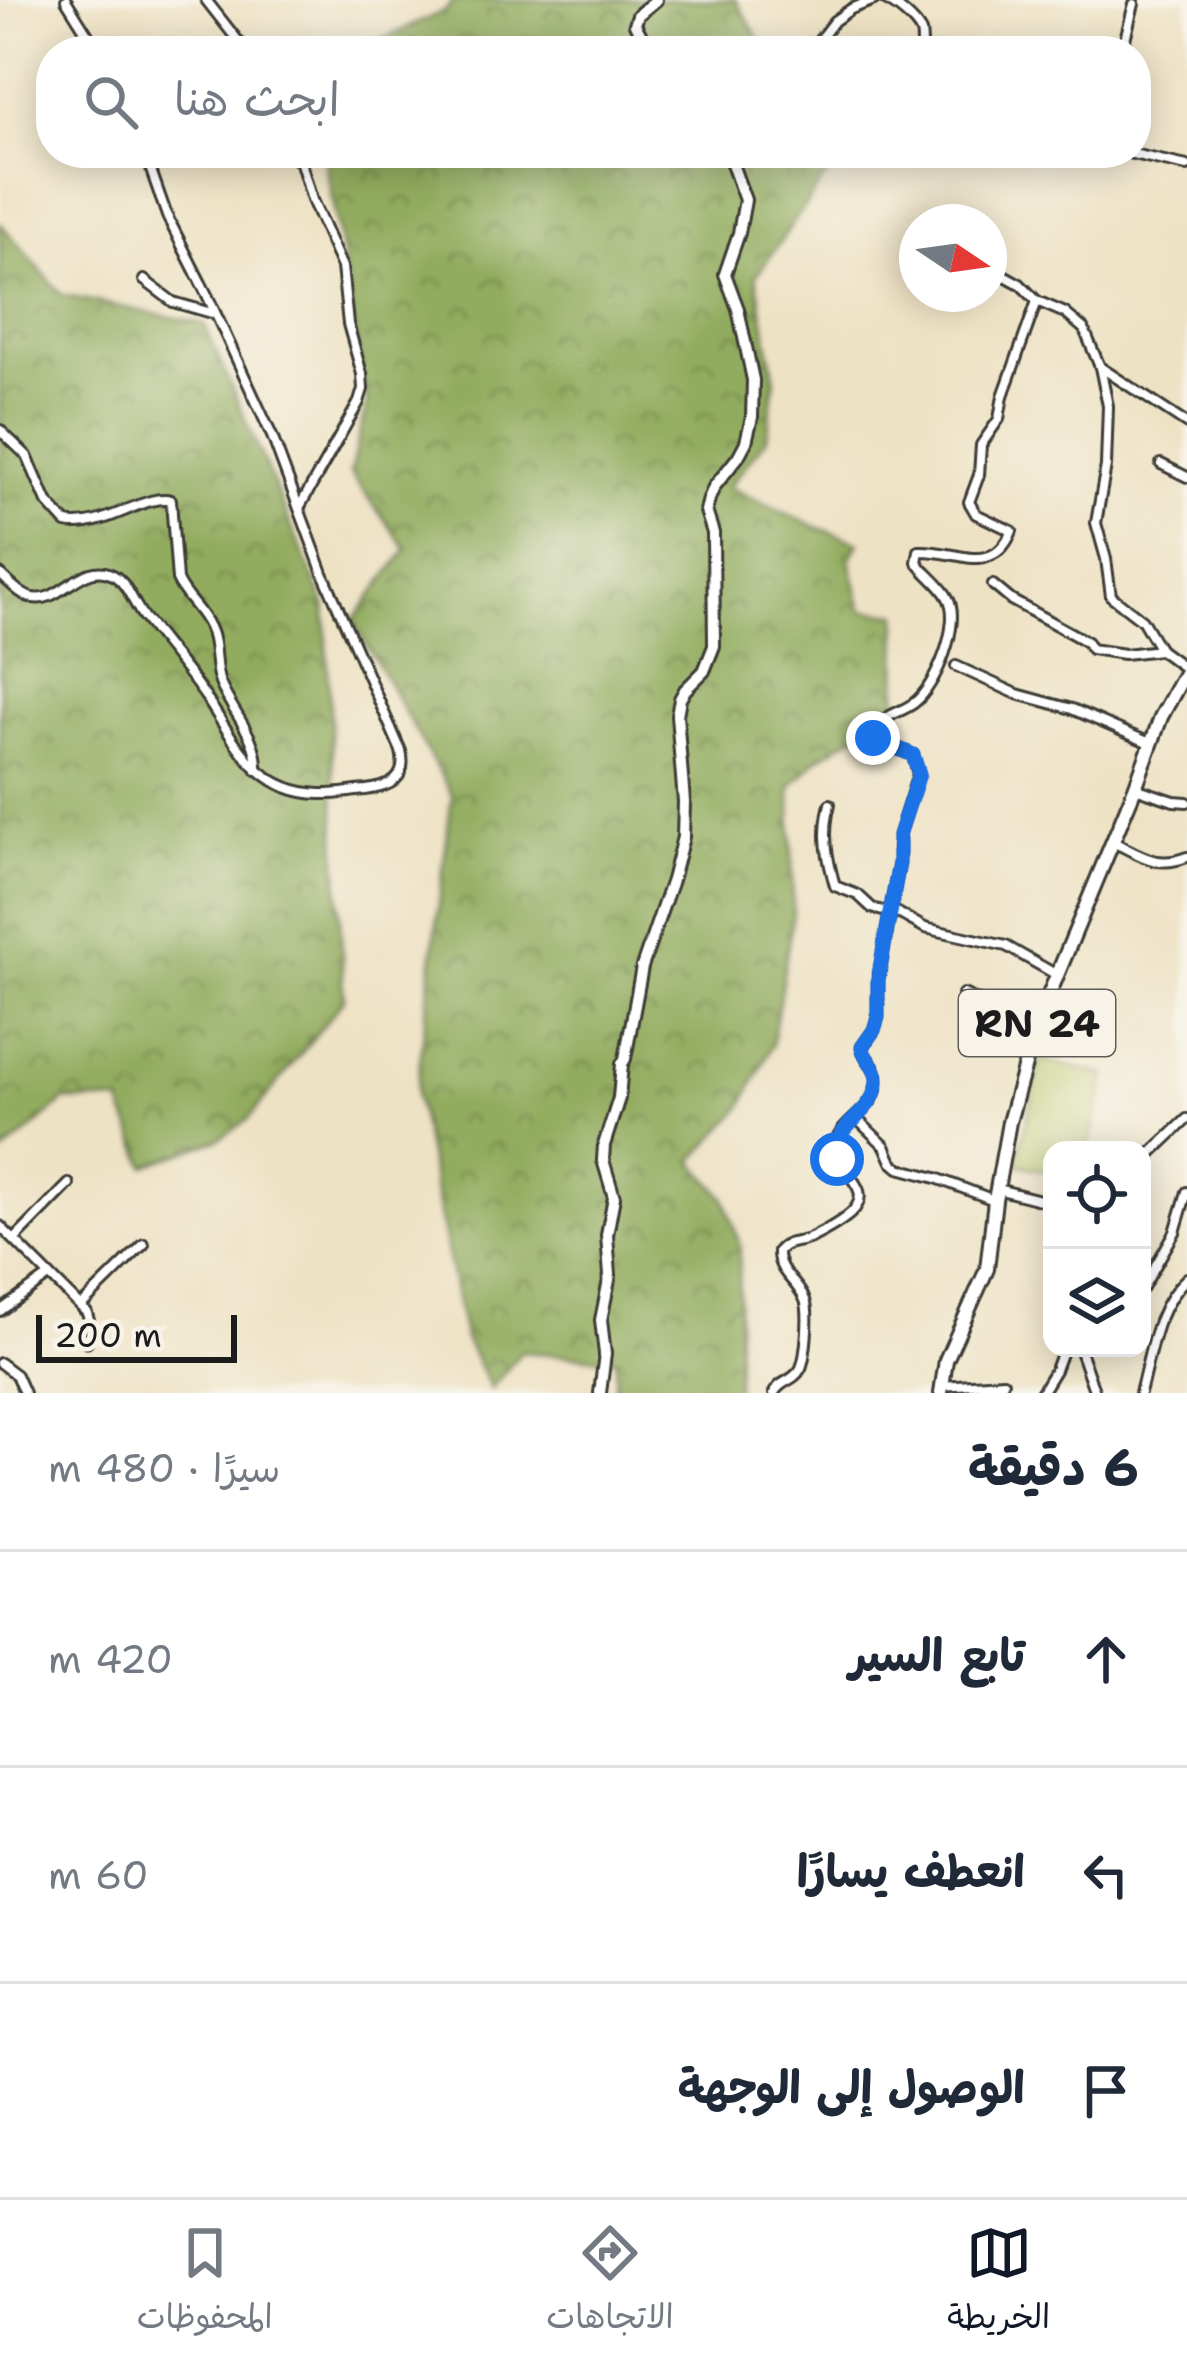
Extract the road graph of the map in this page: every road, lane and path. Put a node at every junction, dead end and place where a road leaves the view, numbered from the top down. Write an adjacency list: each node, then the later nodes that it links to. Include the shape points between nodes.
1 (66, 0): 7 (street)
2 (206, 0): 8 (street)
3 (656, 0): 9 (street, via 638,15)
4 (874, 0): 10 (street, via 850,9)
5 (885, 0): 11 (street)
6 (1134, 4): 12 (street)
7 (89, 36)
8 (233, 36)
9 (641, 36)
10 (823, 36)
11 (922, 36)
12 (1126, 36)
13 (1151, 158): 14 (street)
14 (1187, 166)
15 (150, 168): 21 (street)
16 (302, 168): 27 (street, via 342,267 363,388)
17 (734, 168): 66 (street, via 746,200 725,274 753,402 746,442 706,511 714,646 680,699 683,837 641,967 617,1112 604,1144 614,1197)
18 (1007, 277): 20 (street)
19 (144, 280): 21 (street, via 173,302)
20 (1037, 301): 22 (street, via 1084,329); 40 (street, via 999,419 981,445 969,502 976,514 1012,531 1000,551 984,558 919,551 917,562 952,604 951,628 925,692 874,732 913,755 919,774 899,835)
21 (216, 314): 27 (street)
22 (1100, 367): 23 (street); 30 (street, via 1108,406 1096,531 1111,596 1142,620)
23 (1187, 424)
24 (0, 430): 34 (street, via 31,461 47,502 66,523 171,500 177,580 211,629 218,677)
25 (1161, 464): 26 (street)
26 (1187, 477)
27 (298, 508): 34 (street, via 404,763 387,788 322,795)
28 (0, 574): 34 (street, via 37,598 94,572 117,577)
29 (993, 585): 30 (street, via 1091,649)
30 (1160, 650): 32 (street)
31 (956, 666): 33 (street)
32 (1187, 669): 33 (main road, RN 24)
33 (1151, 744): 35 (main road, RN 24)
34 (257, 770)
35 (1135, 788): 36 (street); 38 (main road, RN 24)
36 (1187, 802)
37 (830, 804): 40 (street, via 824,827 835,886)
38 (1112, 842): 39 (street, via 1157,862); 41 (main road, RN 24)
39 (1187, 857)
40 (891, 911): 41 (street, via 925,928 1006,946); 44 (street, via 877,1024 861,1050 877,1086)
41 (1057, 975): 43 (main road, RN 24)
42 (963, 994): 43 (street)
43 (1036, 1026): 49 (main road, RN 24)
44 (856, 1119): 49 (street, via 899,1168); 67 (street, via 835,1147 856,1182 856,1207 778,1251 807,1310 802,1364)
45 (1187, 1119): 46 (street)
46 (1151, 1153)
47 (69, 1184): 52 (street)
48 (1187, 1192): 54 (street)
49 (996, 1194): 50 (street); 64 (main road, RN 24, via 987,1269)
50 (1043, 1202)
51 (0, 1226): 52 (street)
52 (15, 1239): 55 (street)
53 (144, 1244): 57 (street)
54 (1151, 1273)
55 (49, 1276): 57 (street); 58 (street)
56 (1187, 1278): 70 (street, via 1161,1312)
57 (81, 1306): 59 (street, via 91,1323)
58 (0, 1311)
59 (87, 1342)
60 (1060, 1357): 68 (street)
61 (1082, 1357): 69 (street)
62 (0, 1363): 65 (street)
63 (1003, 1382): 64 (street)
64 (941, 1390)
65 (24, 1393)
66 (600, 1393)
67 (774, 1393)
68 (1041, 1393)
69 (1095, 1393)
70 (1140, 1393)

